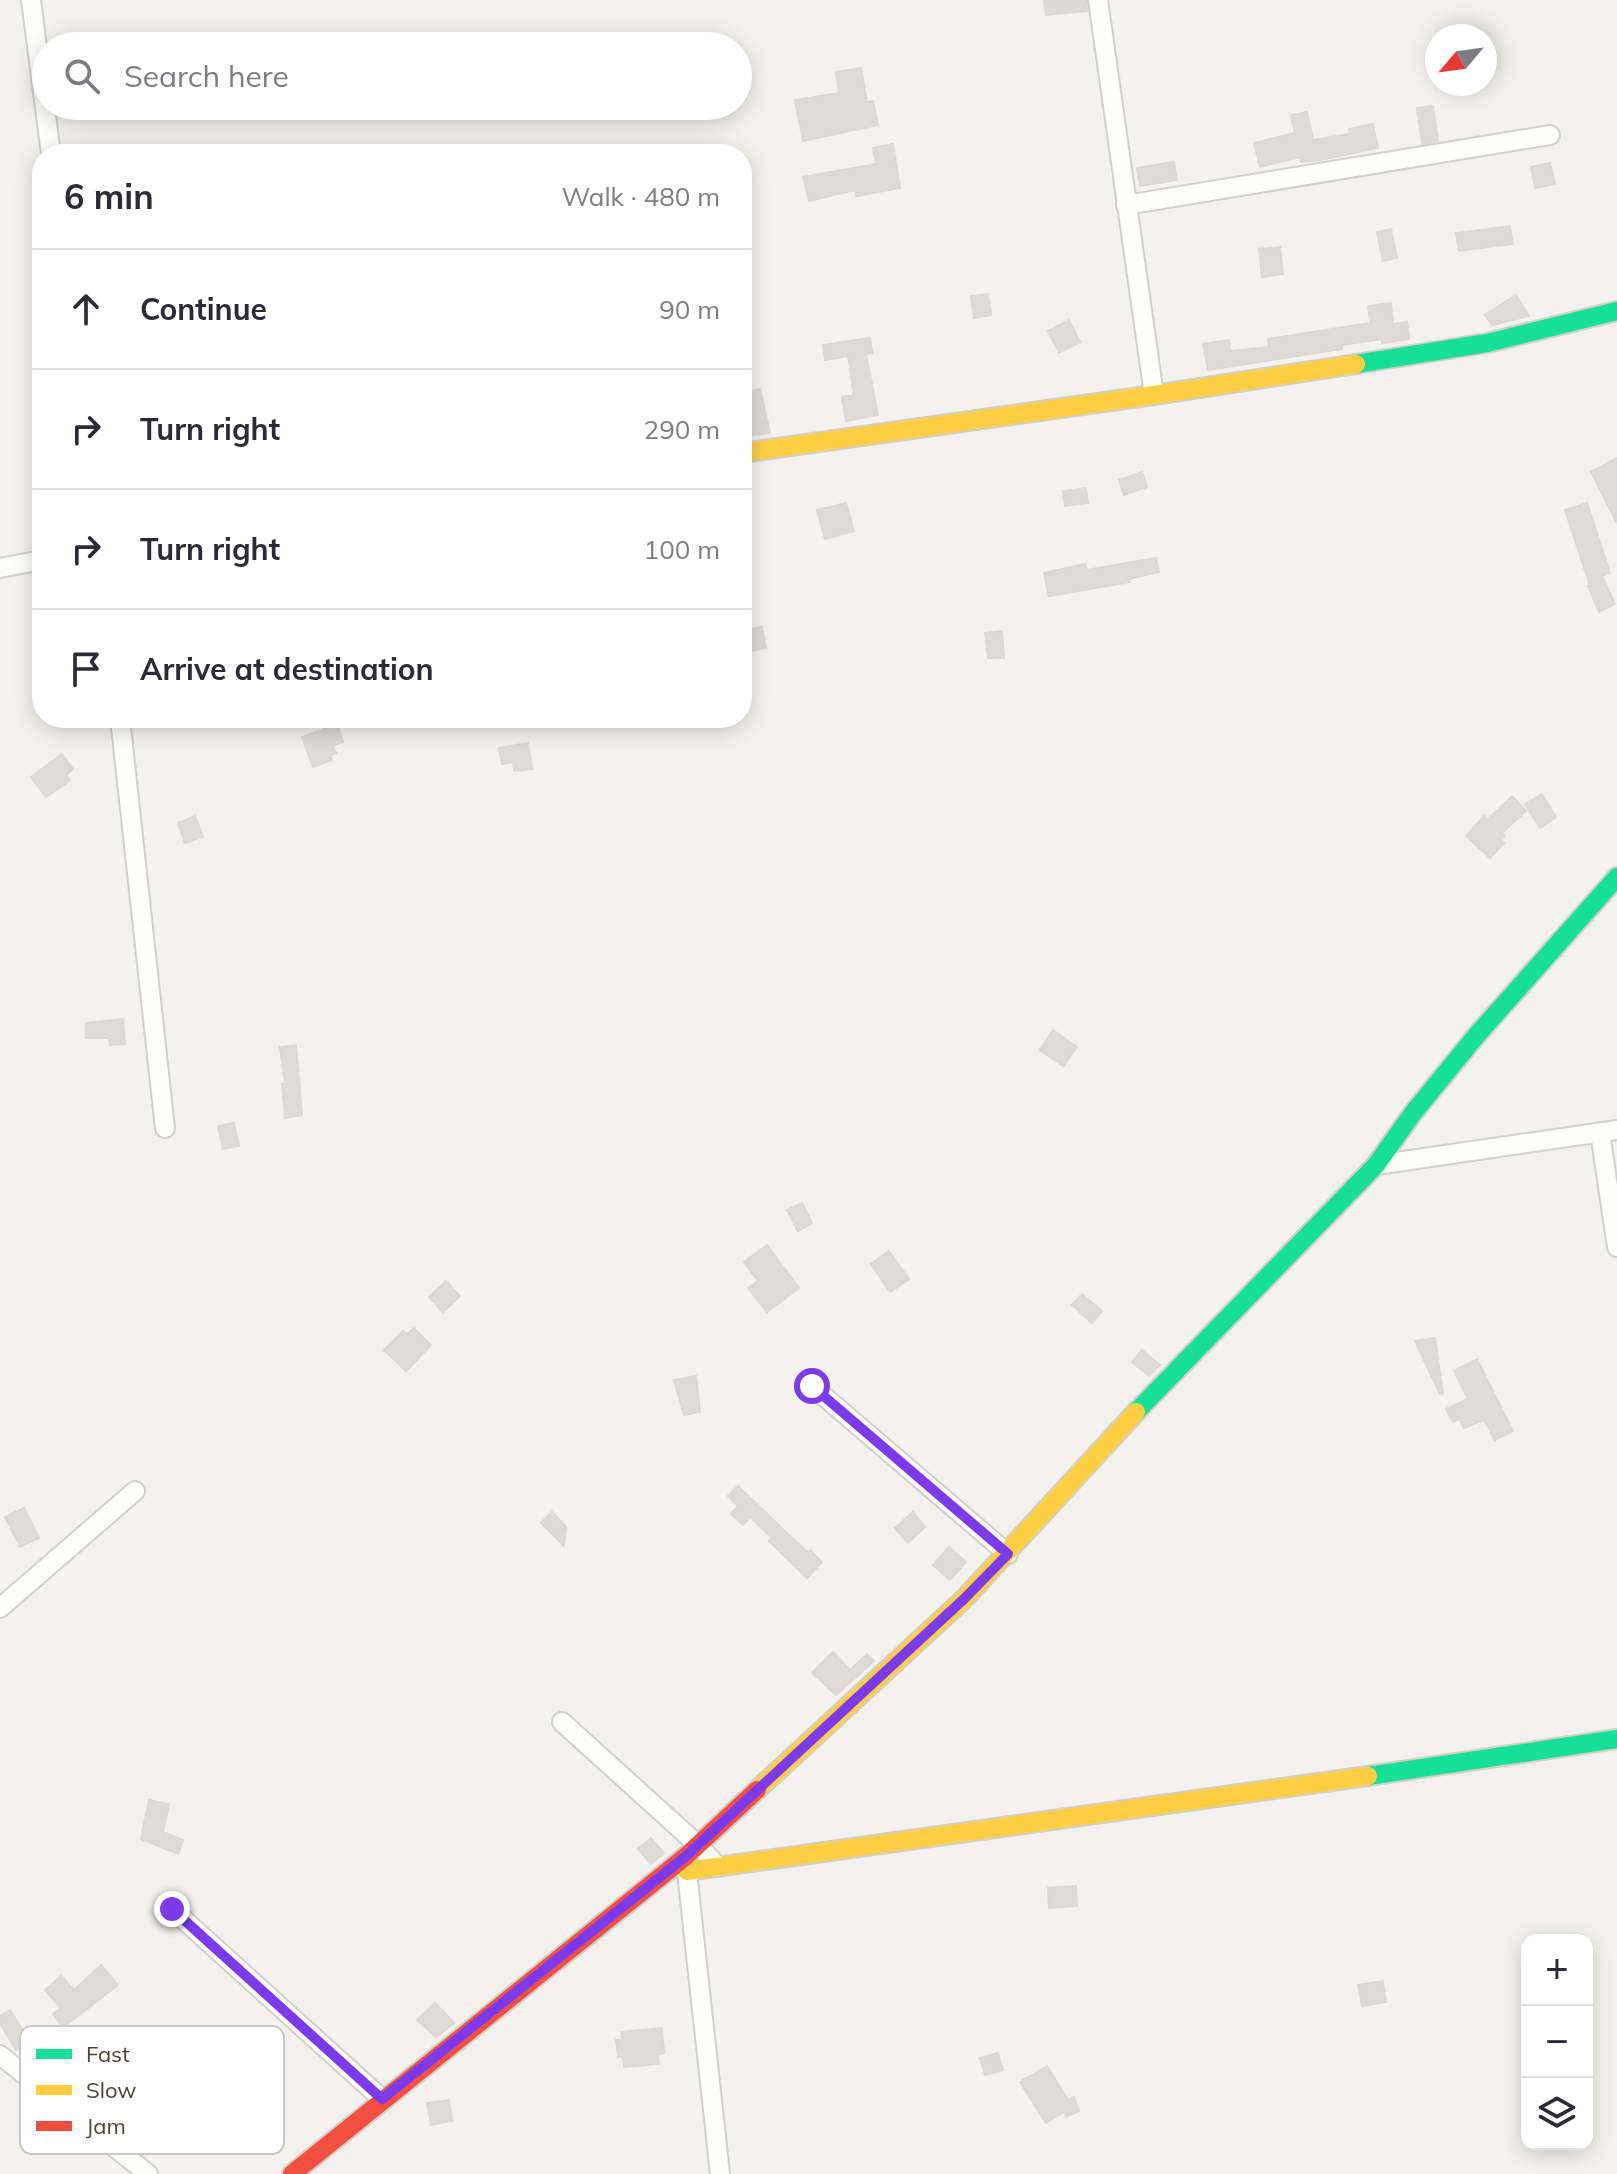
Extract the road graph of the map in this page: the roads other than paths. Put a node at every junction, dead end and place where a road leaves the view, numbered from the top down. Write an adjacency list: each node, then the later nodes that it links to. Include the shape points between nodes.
1 (31, 0): 3 (street)
2 (1098, 0): 7 (street)
3 (35, 32)
4 (47, 120): 6 (street)
5 (1550, 135): 7 (street)
6 (50, 144)
7 (1126, 205): 9 (street)
8 (1617, 311): 9 (street, via 1487,343)
9 (1154, 395): 10 (street)
10 (752, 452)
11 (32, 562): 12 (street)
12 (0, 568)
13 (121, 728): 15 (street)
14 (1617, 877): 17 (street, via 1476,1036)
15 (165, 1128)
16 (1609, 1132): 17 (street); 18 (street)
17 (1376, 1165): 21 (street, via 1144,1404)
18 (1617, 1247)
19 (812, 1386): 21 (street)
20 (135, 1491): 22 (street)
21 (1008, 1554): 25 (street)
22 (0, 1608)
23 (562, 1722): 25 (street)
24 (1617, 1739): 26 (street)
25 (690, 1858): 26 (street); 26 (street); 30 (street); 34 (street)
26 (718, 1867)
27 (172, 1909): 30 (street)
28 (0, 2055): 29 (street)
29 (20, 2071)
30 (382, 2099): 33 (street)
31 (123, 2154): 32 (street)
32 (148, 2174)
33 (292, 2174)
34 (720, 2174)

